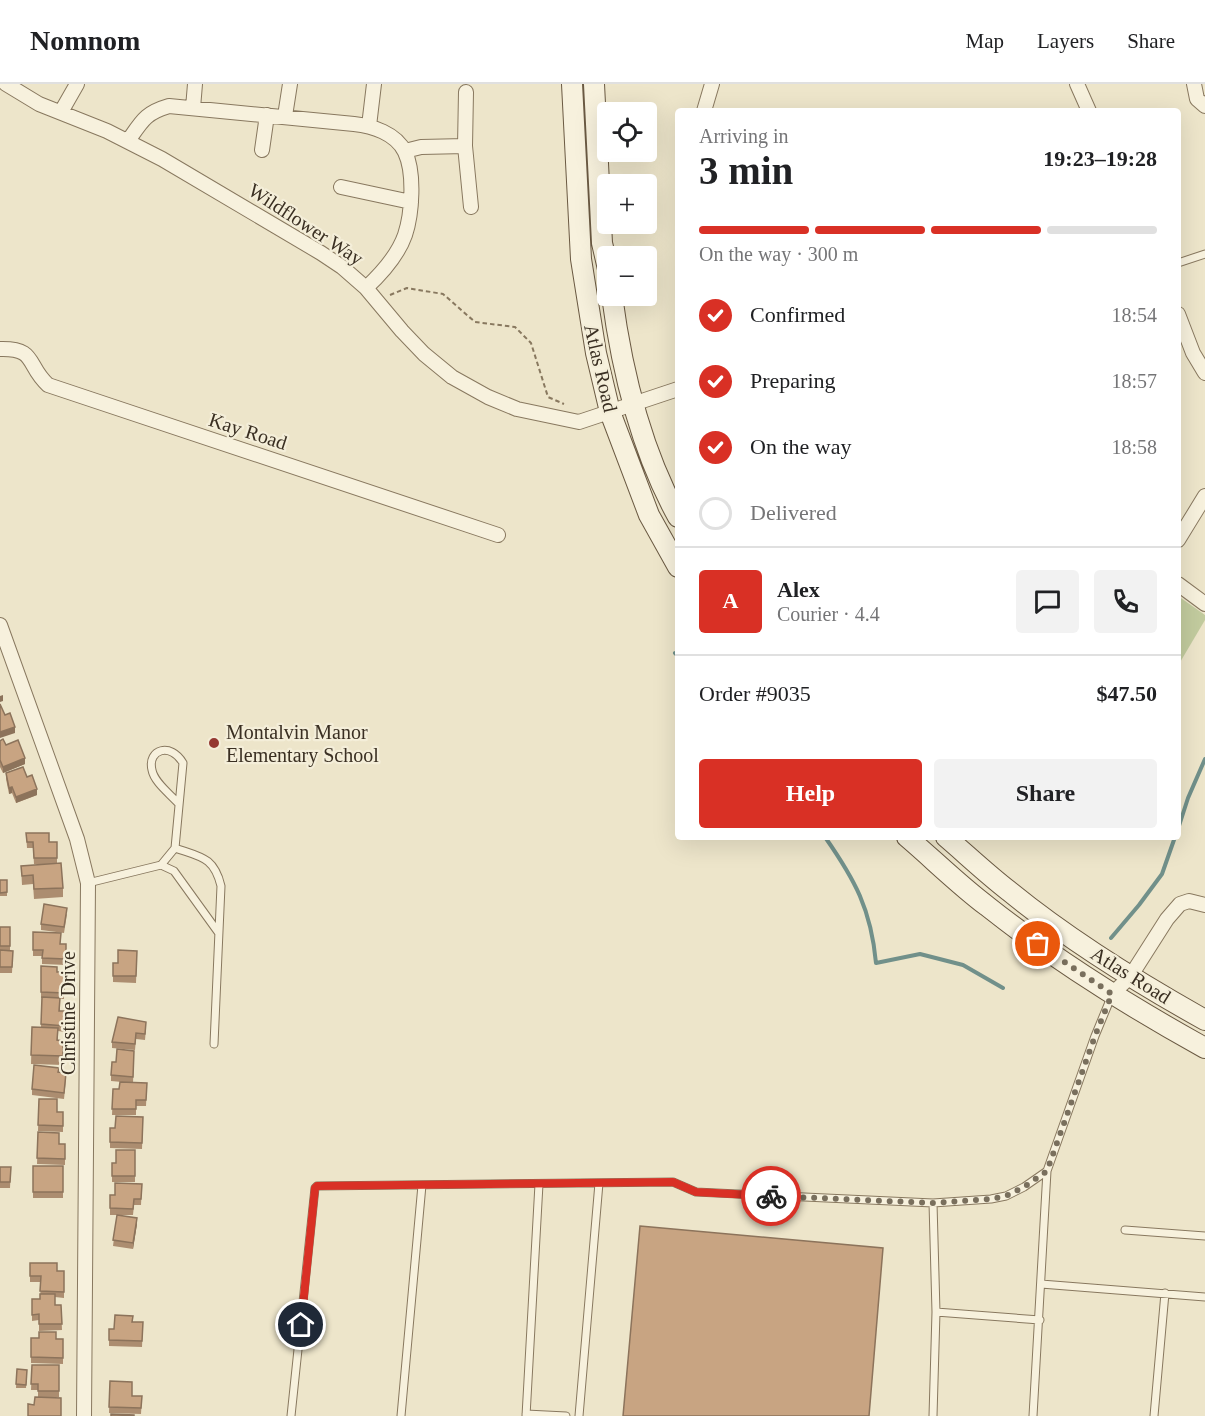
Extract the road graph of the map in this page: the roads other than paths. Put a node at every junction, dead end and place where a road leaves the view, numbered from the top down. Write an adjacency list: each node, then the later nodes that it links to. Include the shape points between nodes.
1 (6, 84): 16 (street, Wildflower Way)
2 (76, 84): 16 (street)
3 (195, 84): 13 (street)
4 (290, 84): 18 (street)
5 (374, 84): 19 (street)
6 (572, 84): 37 (street, Atlas Road, via 582,269)
7 (594, 84): 27 (street)
8 (712, 84): 14 (street)
9 (1077, 84): 15 (street)
10 (1194, 84): 12 (street, via 1197,99)
11 (466, 92): 21 (street)
12 (1205, 106)
13 (193, 108): 17 (street); 20 (street, via 170,106 154,111 143,119)
14 (705, 108)
15 (1088, 108)
16 (61, 112): 20 (street, Wildflower Way)
17 (267, 115): 18 (street); 22 (street)
18 (285, 116): 19 (street)
19 (369, 126): 23 (street, via 383,131)
20 (128, 141): 30 (street, Wildflower Way, via 321,253)
21 (465, 146): 23 (street, via 421,147); 26 (street)
22 (262, 150)
23 (405, 152): 25 (street)
24 (341, 188): 25 (street)
25 (411, 202): 30 (street, via 404,236 389,262)
26 (471, 207)
27 (603, 246)
28 (1205, 254): 29 (lane)
29 (1181, 262)
30 (366, 288): 37 (street, Wildflower Way, via 424,354 452,377 488,397 517,409 579,422)
31 (614, 306): 36 (street, Atlas Road)
32 (1181, 322): 34 (street)
33 (0, 349): 40 (street, Kay Road, via 23,352 48,385)
34 (1205, 373)
35 (675, 390): 36 (street, Wildflower Way)
36 (634, 404): 37 (street, Wildflower Way); 39 (street, Atlas Road, via 641,434)
37 (610, 412): 42 (street, Atlas Road, via 648,515)
38 (1205, 496): 41 (street)
39 (675, 510)
40 (498, 535)
41 (1181, 535)
42 (675, 562)
43 (1181, 586): 44 (street)
44 (1205, 604)
45 (0, 624): 51 (street, Christine Drive, via 77,839)
46 (178, 803): 46 (lane, via 183,763 178,753 166,749 151,760 152,771); 49 (lane)
47 (911, 840): 55 (street, Atlas Road, via 986,906)
48 (950, 840): 54 (street, Atlas Road, via 1009,891)
49 (175, 849): 50 (lane); 53 (lane, via 200,857 217,871 221,886)
50 (161, 865): 51 (lane); 53 (lane, via 174,871)
51 (88, 883): 72 (street, Christine Drive)
52 (1205, 904): 54 (street, via 1180,904)
53 (218, 932): 57 (lane)
54 (1130, 976): 55 (street); 56 (street, Atlas Road)
55 (1112, 994): 58 (street, Atlas Road); 59 (lane)
56 (1205, 1020)
57 (214, 1044)
58 (1205, 1048)
59 (1047, 1171): 63 (lane, via 1006,1196); 66 (lane)
60 (599, 1183): 61 (lane); 63 (lane, via 673,1182 696,1192); 76 (lane)
61 (539, 1184): 62 (lane); 71 (lane)
62 (422, 1185): 73 (lane, via 315,1188); 74 (lane)
63 (933, 1203): 69 (lane)
64 (1125, 1230): 65 (lane)
65 (1205, 1236)
66 (1041, 1284): 67 (lane); 70 (lane)
67 (1165, 1293): 68 (lane); 79 (lane)
68 (1205, 1297)
69 (936, 1312): 70 (lane); 77 (lane)
70 (1040, 1320): 78 (lane)
71 (526, 1415): 75 (lane)
72 (84, 1416)
73 (291, 1416)
74 (401, 1416)
75 (566, 1416)
76 (579, 1416)
77 (933, 1416)
78 (1033, 1416)
79 (1154, 1416)

